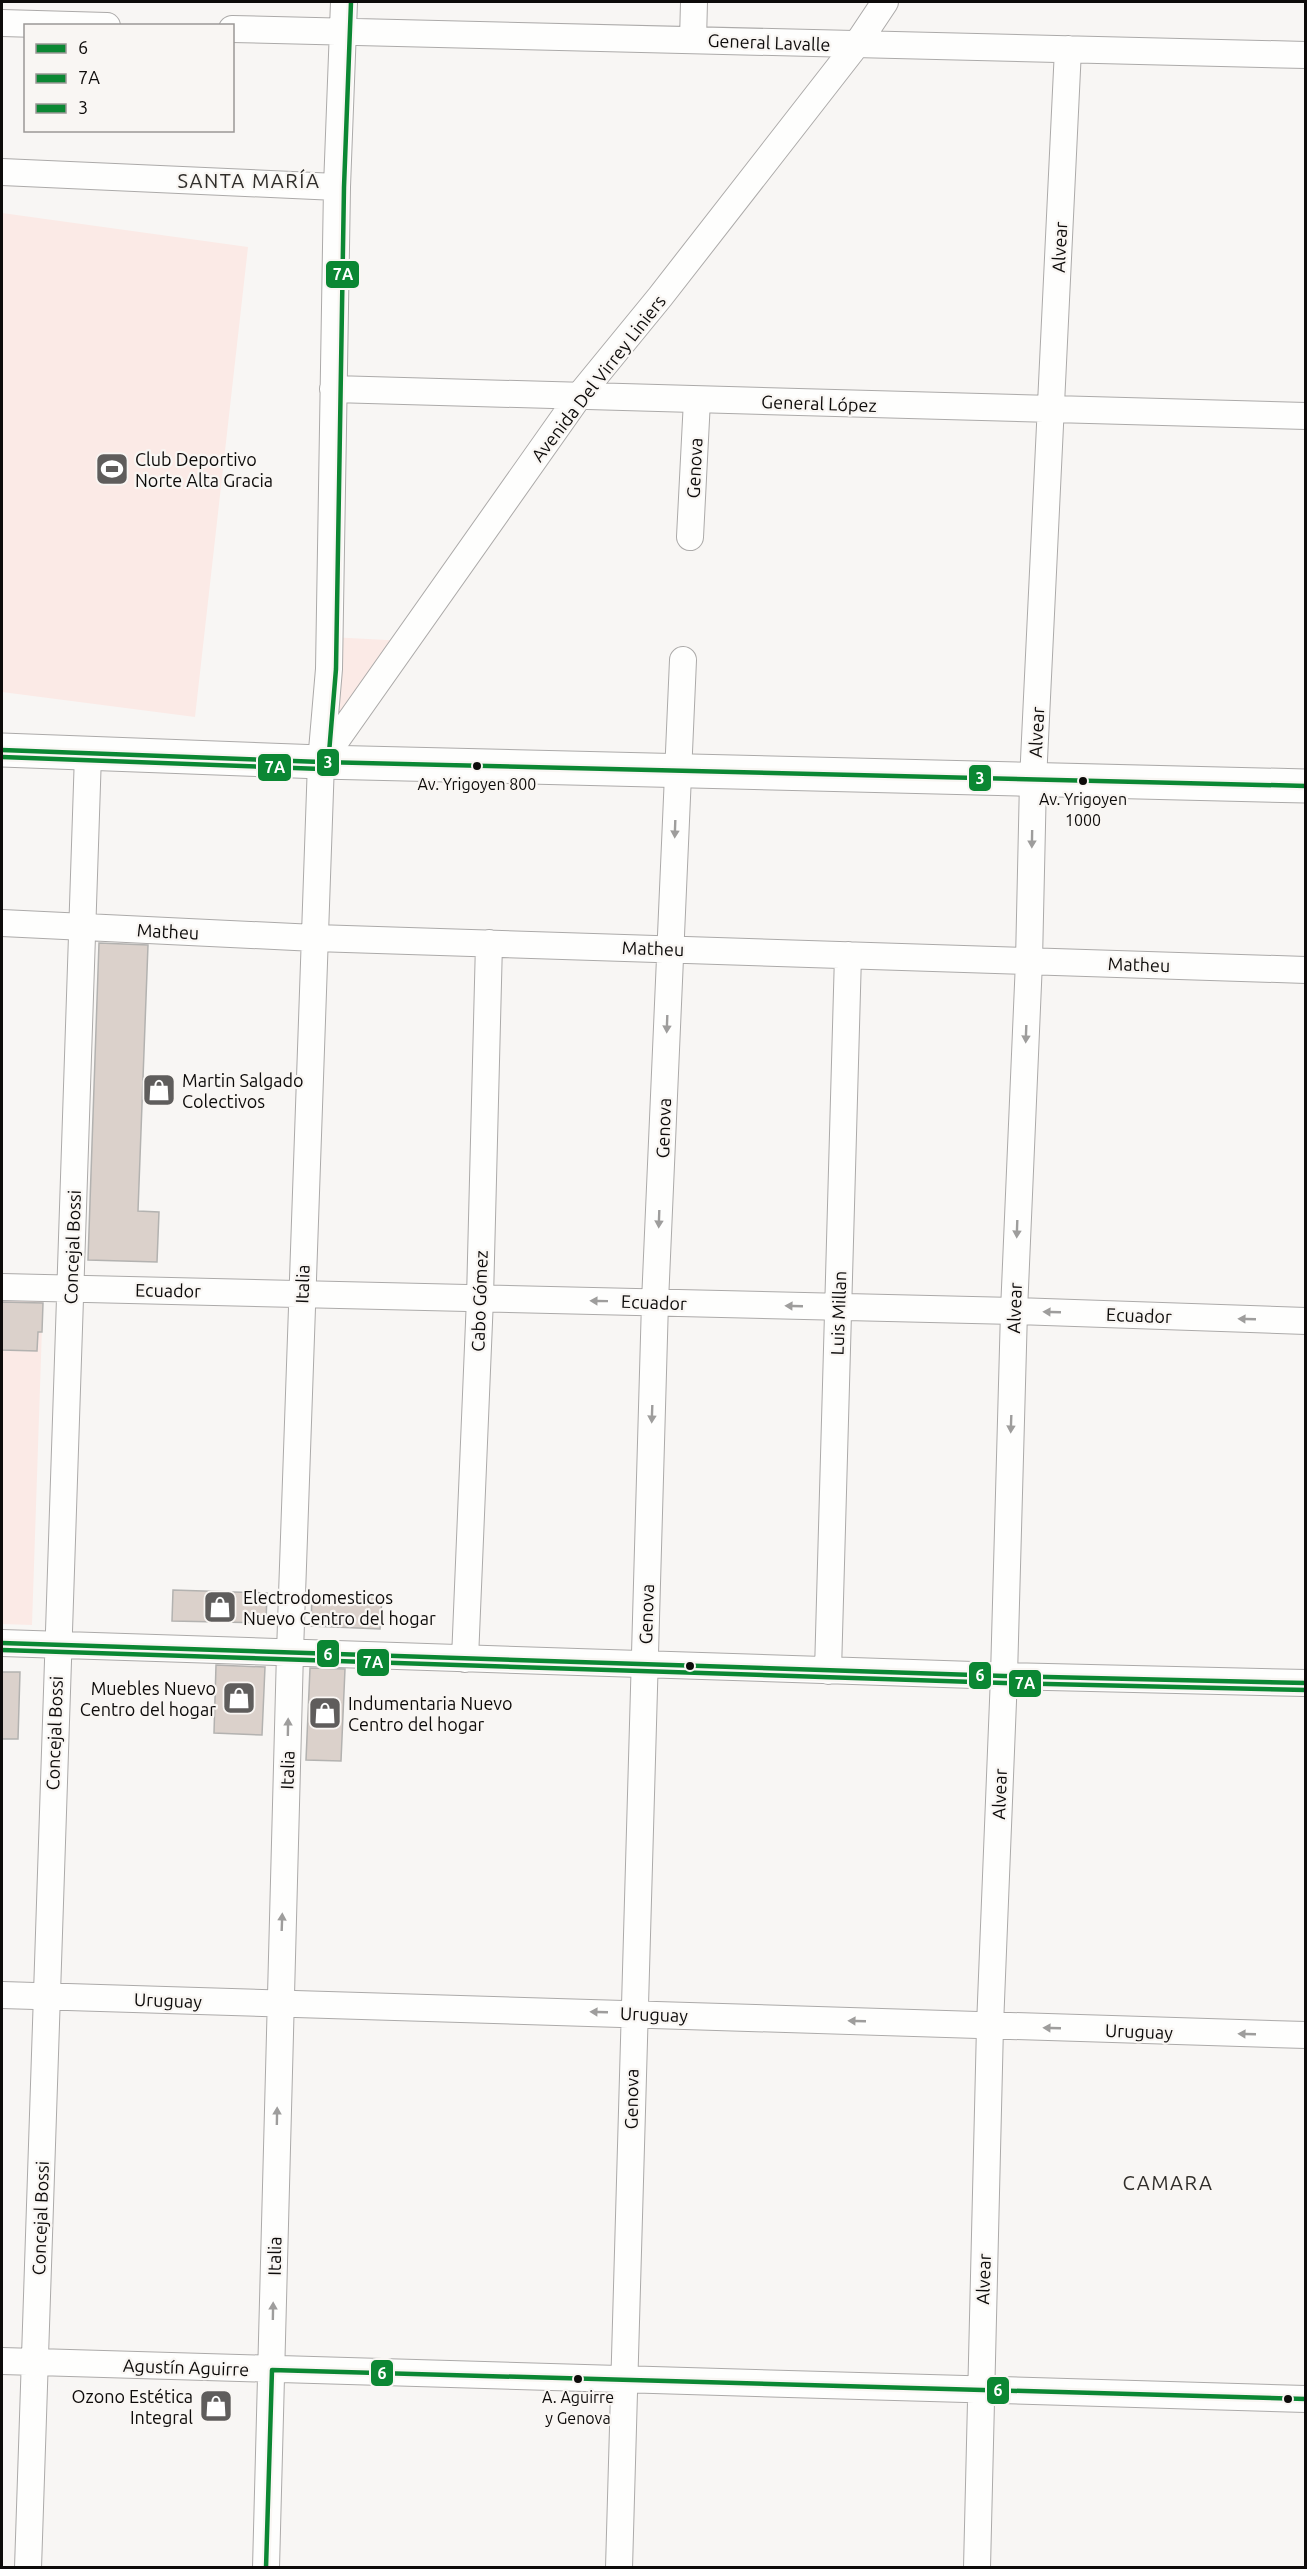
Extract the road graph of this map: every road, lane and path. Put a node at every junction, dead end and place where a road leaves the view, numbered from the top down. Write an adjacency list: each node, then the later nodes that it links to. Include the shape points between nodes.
1 (344, 2): 7 (street, Italia)
2 (694, 2): 8 (street)
3 (885, 2): 9 (street, Avenida Del Virrey Liniers)
4 (2, 23): 5 (street)
5 (37, 24)
6 (234, 29): 7 (street, General Lavalle)
7 (343, 31): 8 (street, General Lavalle); 13 (street, Italia)
8 (693, 40): 9 (street, General Lavalle)
9 (857, 44): 10 (street, General Lavalle); 15 (street, Avenida Del Virrey Liniers)
10 (1068, 49): 11 (street, General Lavalle); 17 (street, Alvear)
11 (1305, 55)
12 (2, 172): 13 (street)
13 (337, 187): 14 (street, Italia)
14 (333, 389): 15 (street, General López); 23 (street, Italia, via 329,669)
15 (579, 396): 16 (street, General López); 23 (street, Avenida Del Virrey Liniers)
16 (697, 400): 17 (street, General López); 19 (street, Genova)
17 (1052, 409): 18 (street, General López); 25 (street, Alvear)
18 (1305, 416)
19 (690, 537)
20 (683, 660): 24 (street, Genova)
21 (2, 750): 22 (main road)
22 (88, 754): 23 (main road); 28 (street, Concejal Bossi)
23 (321, 762): 24 (main road); 29 (street, Italia)
24 (678, 771): 25 (main road); 31 (street, Genova, one-way to 31)
25 (1033, 781): 26 (main road); 33 (street, Alvear, one-way to 33)
26 (1305, 786)
27 (2, 922): 28 (street, Matheu)
28 (82, 926): 29 (street, Matheu); 36 (street, Concejal Bossi)
29 (315, 938): 30 (street, Matheu); 37 (street, Italia)
30 (489, 943): 31 (street, Matheu); 38 (street, Cabo Gómez)
31 (670, 949): 32 (street, Matheu); 39 (street, Genova, one-way to 39)
32 (848, 955): 33 (street, Matheu); 40 (street, Luis Millan)
33 (1029, 961): 34 (street, Matheu); 41 (street, Alvear, one-way to 41)
34 (1305, 970)
35 (2, 1287): 36 (street, Ecuador)
36 (71, 1287): 37 (street, Ecuador); 44 (street, Concejal Bossi)
37 (302, 1293): 38 (street, Ecuador); 45 (street, Italia)
38 (480, 1298): 39 (street, Ecuador, one-way to 38); 46 (street, Cabo Gómez)
39 (656, 1302): 40 (street, Ecuador, one-way to 39); 47 (street, Genova, one-way to 47)
40 (838, 1307): 41 (street, Ecuador); 48 (street, Luis Millan)
41 (1014, 1311): 42 (street, Ecuador, one-way to 41); 49 (street, Alvear, one-way to 49)
42 (1305, 1321)
43 (2, 1643): 44 (street)
44 (57, 1645): 45 (street); 52 (street, Concejal Bossi)
45 (290, 1652): 46 (street); 53 (street, Italia, one-way to 45)
46 (465, 1659): 47 (street)
47 (644, 1665): 48 (street); 54 (street, Genova)
48 (828, 1671): 49 (street)
49 (1004, 1677): 50 (street); 55 (street, Alvear)
50 (1305, 1683)
51 (2, 1995): 52 (street, Uruguay)
52 (47, 1996): 53 (street, Uruguay); 58 (street, Concejal Bossi)
53 (280, 2003): 54 (street, Uruguay, one-way to 53); 59 (street, Italia, one-way to 53)
54 (633, 2013): 55 (street, Uruguay, one-way to 54); 60 (street, Genova)
55 (990, 2026): 56 (street, Uruguay, one-way to 55); 61 (street, Alvear)
56 (1305, 2035)
57 (2, 2361): 58 (street, Agustín Aguirre)
58 (35, 2363): 59 (street, Agustín Aguirre); 63 (street, Concejal Bossi)
59 (272, 2370): 60 (street, Agustín Aguirre); 64 (street, Italia)
60 (625, 2380): 61 (street, Agustín Aguirre); 65 (street, Genova)
61 (980, 2390): 62 (street, Agustín Aguirre); 66 (street, Alvear)
62 (1305, 2399)
63 (28, 2568)
64 (267, 2568)
65 (619, 2568)
66 (977, 2568)

